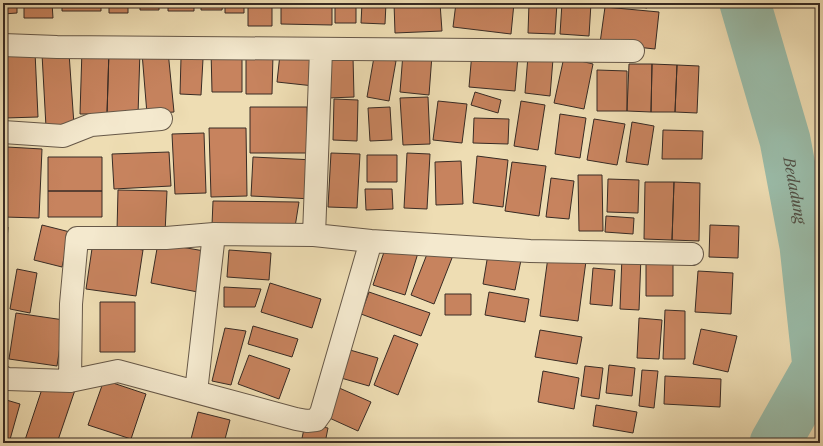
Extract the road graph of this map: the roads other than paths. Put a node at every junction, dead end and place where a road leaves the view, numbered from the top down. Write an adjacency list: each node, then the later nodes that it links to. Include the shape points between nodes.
1 (3, 45): 2 (street)
2 (321, 50): 3 (street); 7 (street)
3 (633, 51)
4 (162, 119): 5 (street, via 91,125 63,136)
5 (3, 132)
6 (214, 234): 7 (street); 11 (street, via 166,238 77,238 71,304); 12 (street)
7 (314, 235): 8 (street)
8 (371, 241): 9 (street, via 530,251); 12 (street, via 321,414 316,420 296,419)
9 (692, 254)
10 (3, 377): 11 (street)
11 (70, 381): 12 (street, via 118,372)
12 (196, 392)

